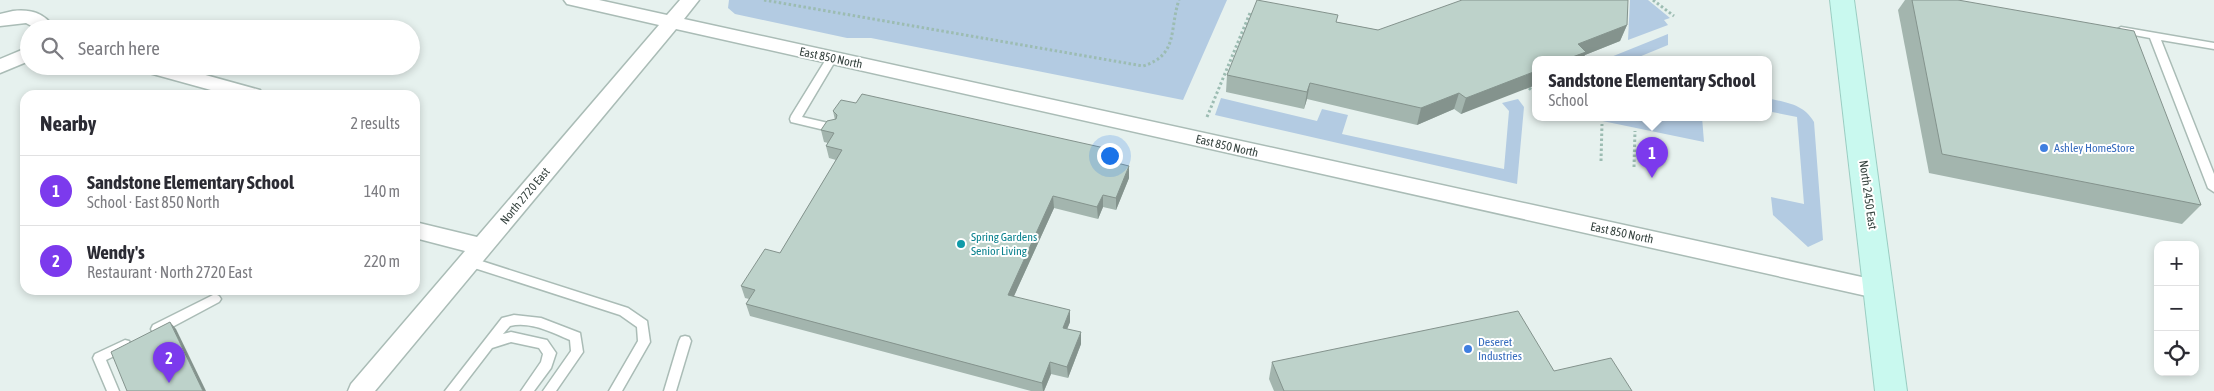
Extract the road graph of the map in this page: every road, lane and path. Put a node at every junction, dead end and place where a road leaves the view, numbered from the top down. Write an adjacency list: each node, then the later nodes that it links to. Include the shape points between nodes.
1 (28, 0): 10 (street)
2 (573, 0): 12 (street, East 850 North)
3 (690, 0): 12 (street, North 2720 East)
4 (764, 0): 5 (path, via 1143,66 1157,63 1167,54)
5 (1179, 0)
6 (1653, 0): 9 (path)
7 (1842, 0): 32 (street, North 2450 East)
8 (1260, 15): 23 (path, via 1250,13)
9 (1674, 16)
10 (7, 19): 11 (street)
11 (39, 20)
12 (671, 23): 17 (street, East 850 North); 31 (street, North 2720 East)
13 (2106, 27): 14 (lane)
14 (2154, 36): 15 (lane); 29 (lane)
15 (2214, 46)
16 (20, 57): 18 (street)
17 (832, 58): 25 (lane, via 795,119); 32 (street, East 850 North)
18 (0, 67)
19 (181, 75): 21 (street)
20 (1529, 88): 22 (path)
21 (235, 90)
22 (1532, 91)
23 (1207, 117)
24 (1602, 124): 27 (path)
25 (833, 128)
26 (1635, 131): 28 (path)
27 (1602, 160)
28 (1634, 167)
29 (2214, 188)
30 (420, 232): 31 (street)
31 (475, 255): 37 (street, North 2720 East); 41 (lane, via 624,311 643,326 644,342)
32 (1880, 290): 43 (street, North 2450 East)
33 (215, 299): 36 (lane, via 99,358)
34 (685, 341): 42 (lane)
35 (487, 345): 38 (lane); 39 (lane, via 511,337 542,344 550,353 547,364); 40 (lane, via 506,322 516,318 576,337 577,352)
36 (113, 391)
37 (360, 391)
38 (451, 391)
39 (527, 391)
40 (549, 391)
41 (615, 391)
42 (670, 391)
43 (1891, 391)

